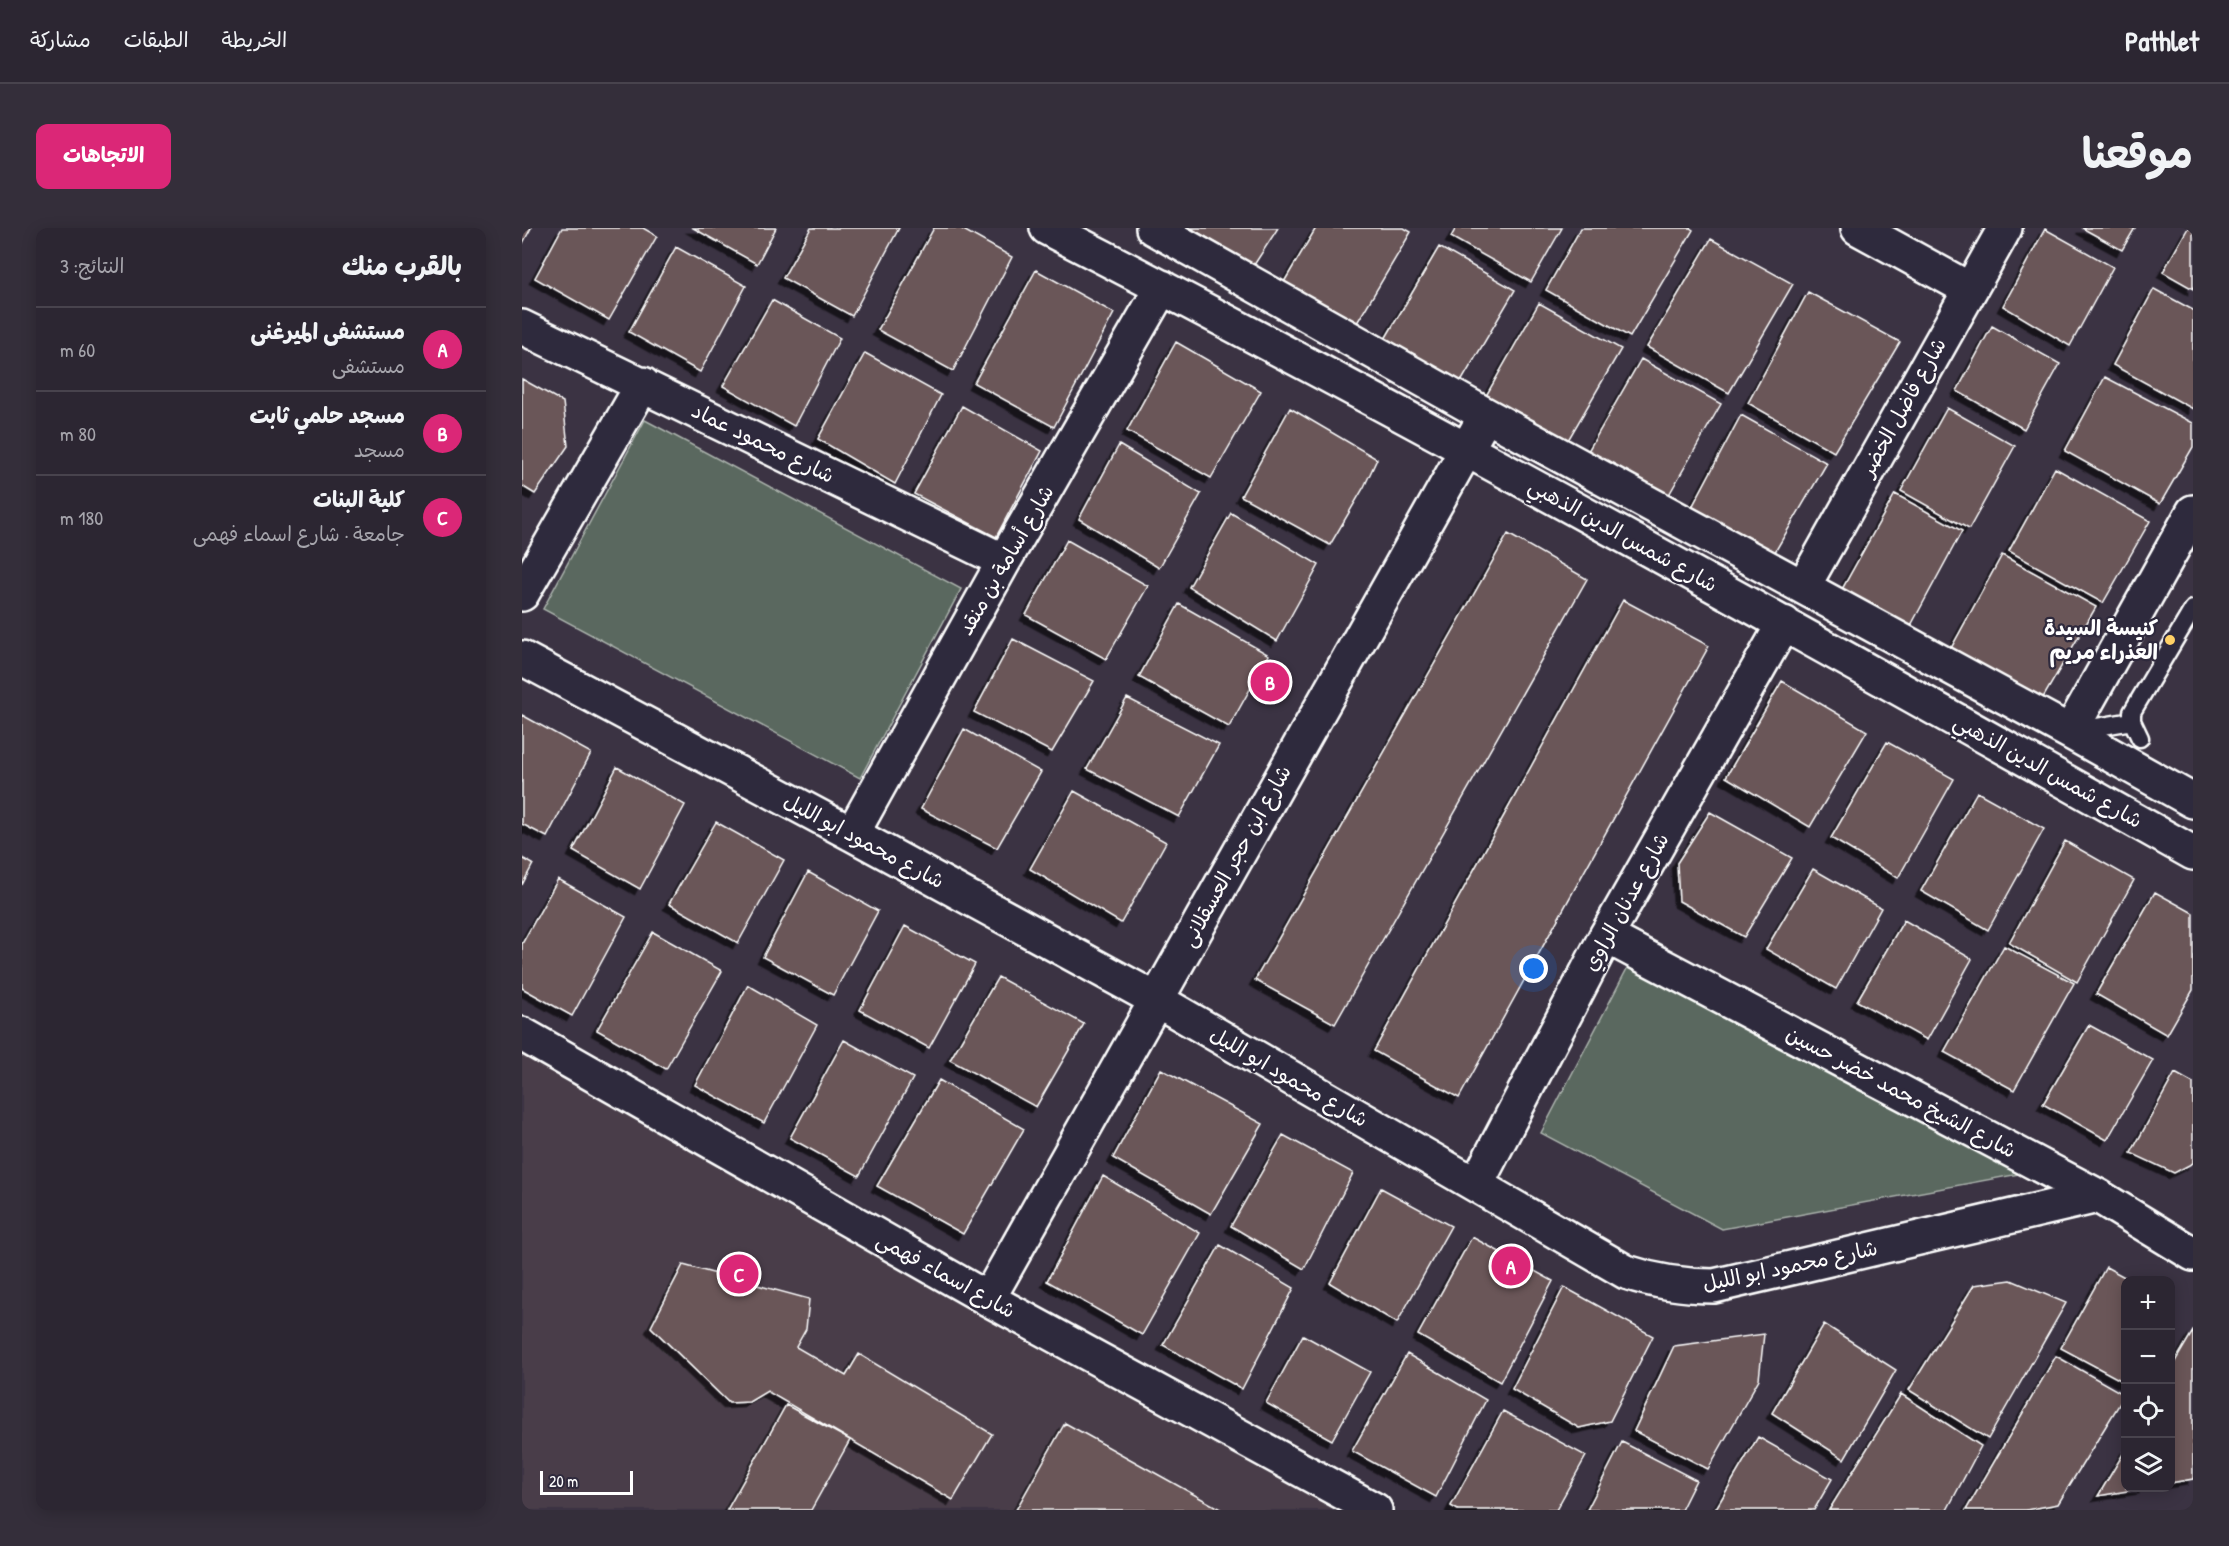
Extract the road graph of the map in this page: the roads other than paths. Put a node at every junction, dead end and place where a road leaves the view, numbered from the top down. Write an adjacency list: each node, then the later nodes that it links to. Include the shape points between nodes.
1 (1047, 228): 5 (street, شارع شمس الدين الذهبي)
2 (1153, 228): 9 (street, شارع شمس الدين الذهبي)
3 (1858, 228): 6 (street)
4 (2005, 228): 6 (street, شارع فاضل الخضر)
5 (1162, 287): 10 (street, شارع شمس الدين الذهبي); 12 (street, شارع أسامة بن منقد)
6 (1969, 289): 13 (street, شارع فاضل الخضر)
7 (522, 327): 8 (street, شارع محمود عماد)
8 (643, 384): 12 (street, شارع محمود عماد); 14 (street)
9 (1486, 415): 10 (street, شارع ابن حجر العسقلانى); 13 (street, شارع شمس الدين الذهبي)
10 (1466, 449): 16 (street, شارع شمس الدين الذهبي); 25 (street, شارع ابن حجر العسقلانى)
11 (2193, 512): 19 (street)
12 (1004, 561): 22 (street, شارع أسامة بن منقد)
13 (1803, 587): 19 (street, شارع شمس الدين الذهبي)
14 (522, 594)
15 (2193, 609): 18 (lane, via 2132,712)
16 (1784, 623): 23 (street, شارع شمس الدين الذهبي); 24 (street, شارع عدنان الراوي)
17 (522, 658): 22 (street, شارع محمود ابو الليل)
18 (2132, 721): 19 (lane); 20 (lane)
19 (2070, 732): 21 (street, شارع شمس الدين الذهبي)
20 (2139, 738)
21 (2193, 801)
22 (852, 834): 25 (street, شارع محمود ابو الليل)
23 (2193, 853)
24 (1606, 936): 27 (street, شارع عدنان الراوي); 28 (street, شارع الشيخ محمد خضر حسين)
25 (1155, 999): 27 (street, شارع محمود ابو الليل); 30 (street, شارع ابن حجر العسقلانى)
26 (522, 1034): 30 (street, شارع اسماء فهمى)
27 (1476, 1185): 28 (street, شارع محمود ابو الليل, via 1626,1272 1684,1286 1714,1286 1749,1279)
28 (2098, 1196): 29 (street, شارع الشيخ محمد خضر حسين)
29 (2193, 1254)
30 (988, 1299): 31 (street, شارع اسماء فهمى)
31 (1375, 1510)

